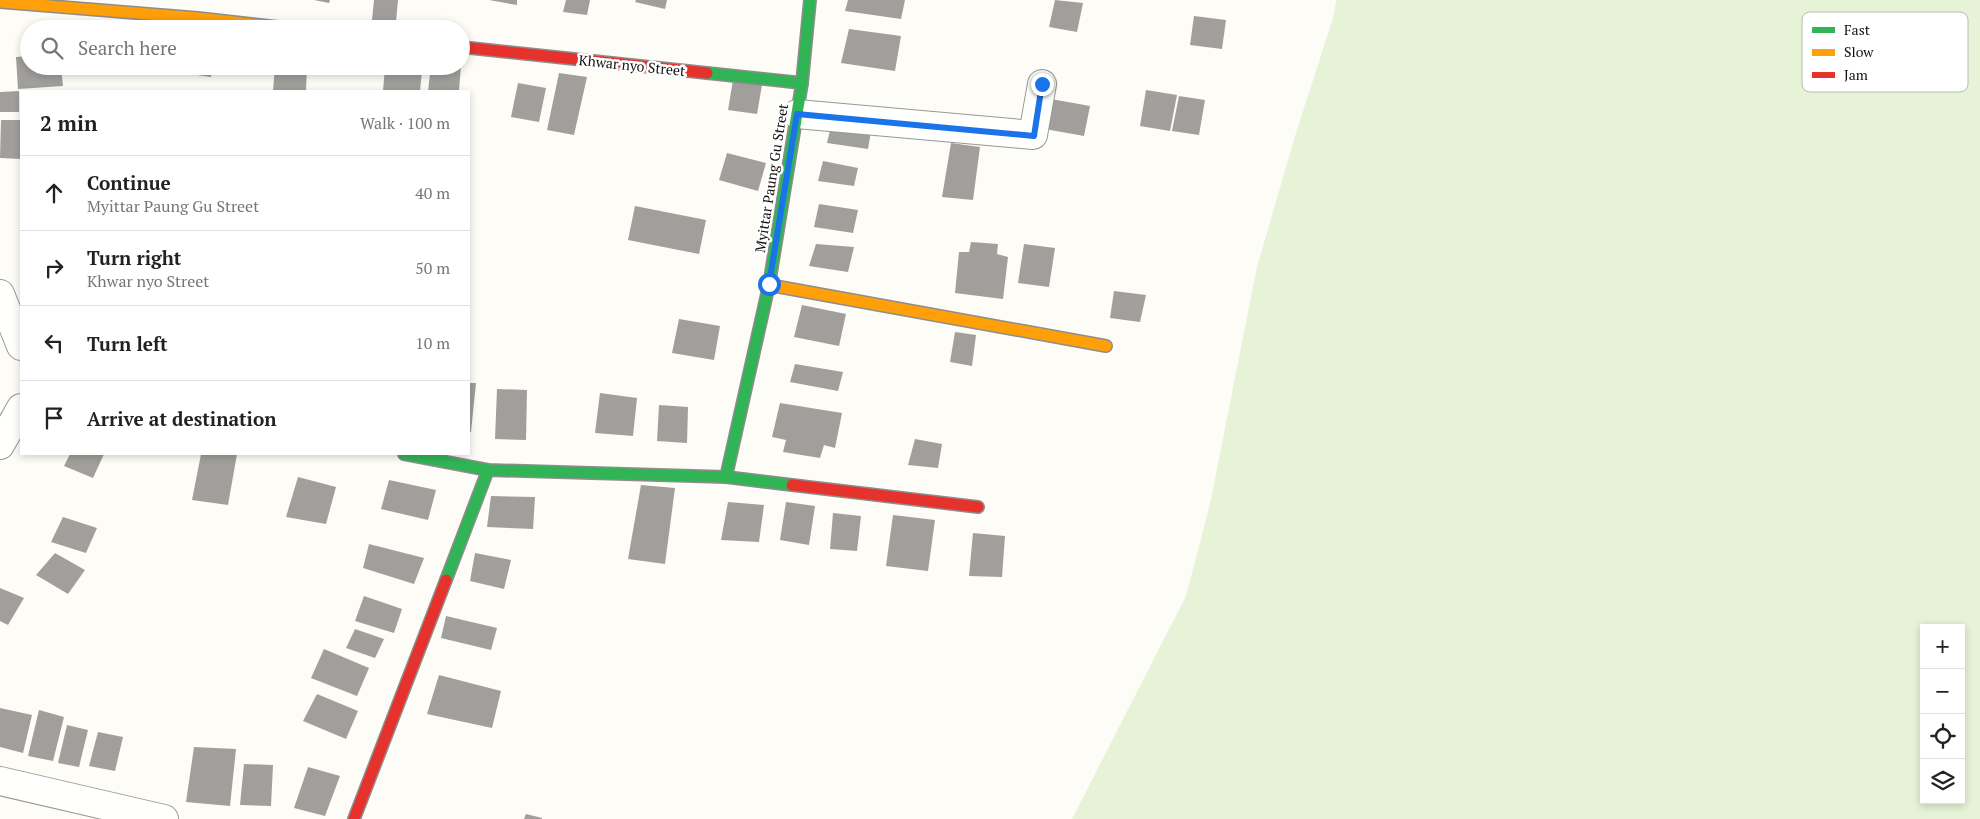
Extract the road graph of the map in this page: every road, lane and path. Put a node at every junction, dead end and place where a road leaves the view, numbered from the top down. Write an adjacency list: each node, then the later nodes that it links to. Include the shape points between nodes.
1 (810, 0): 5 (street, Myittar Paung Gu Street)
2 (0, 2): 3 (street)
3 (216, 20)
4 (470, 48): 5 (street, Khwar nyo Street)
5 (802, 83): 7 (street, Myittar Paung Gu Street)
6 (1042, 84): 7 (street, via 1034,136)
7 (797, 114): 8 (street, Myittar Paung Gu Street)
8 (769, 284): 11 (street); 16 (street, Myittar Paung Gu Street)
9 (0, 294): 10 (street)
10 (20, 344)
11 (1106, 346)
12 (20, 410): 13 (street)
13 (0, 445)
14 (409, 455): 15 (street)
15 (488, 470): 16 (street); 20 (street)
16 (726, 477): 17 (street)
17 (978, 507)
18 (0, 781): 19 (street)
19 (164, 819)
20 (354, 819)

